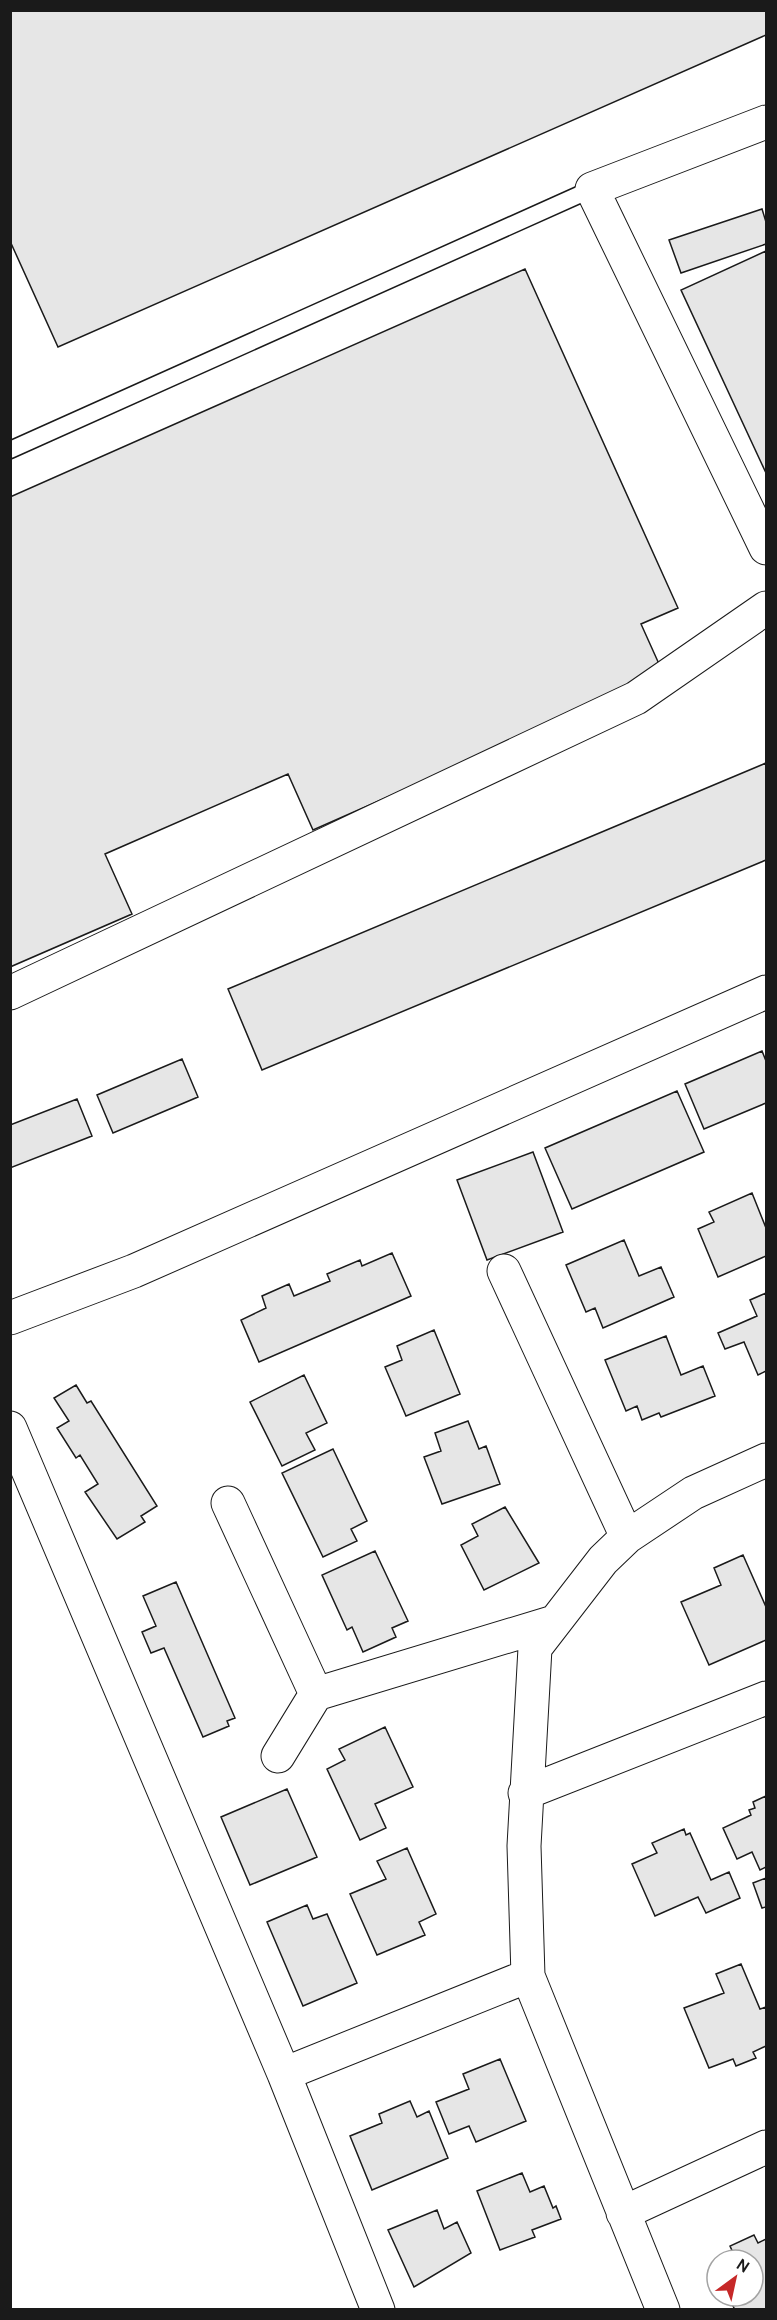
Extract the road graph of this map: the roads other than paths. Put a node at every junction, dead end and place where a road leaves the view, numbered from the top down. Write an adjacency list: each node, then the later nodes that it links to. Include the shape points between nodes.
1 (766, 122): 2 (street)
2 (592, 189): 3 (lane); 4 (street)
3 (10, 450)
4 (766, 548)
5 (766, 608): 7 (street, via 636,698)
6 (766, 992): 9 (street, via 134,1271)
7 (10, 993)
8 (504, 1271): 13 (street)
9 (10, 1318)
10 (10, 1428): 20 (street)
11 (766, 1460): 13 (street, via 693,1493)
12 (228, 1503): 15 (street)
13 (627, 1537): 14 (street, via 603,1560)
14 (554, 1622): 15 (street); 18 (street, via 535,1648)
15 (316, 1694): 17 (street)
16 (766, 1698): 18 (street)
17 (278, 1756)
18 (525, 1793): 19 (street)
19 (528, 1976): 20 (street); 22 (street)
20 (284, 2074): 23 (street)
21 (766, 2147): 22 (street)
22 (623, 2212): 24 (street)
23 (378, 2310)
24 (663, 2310)

